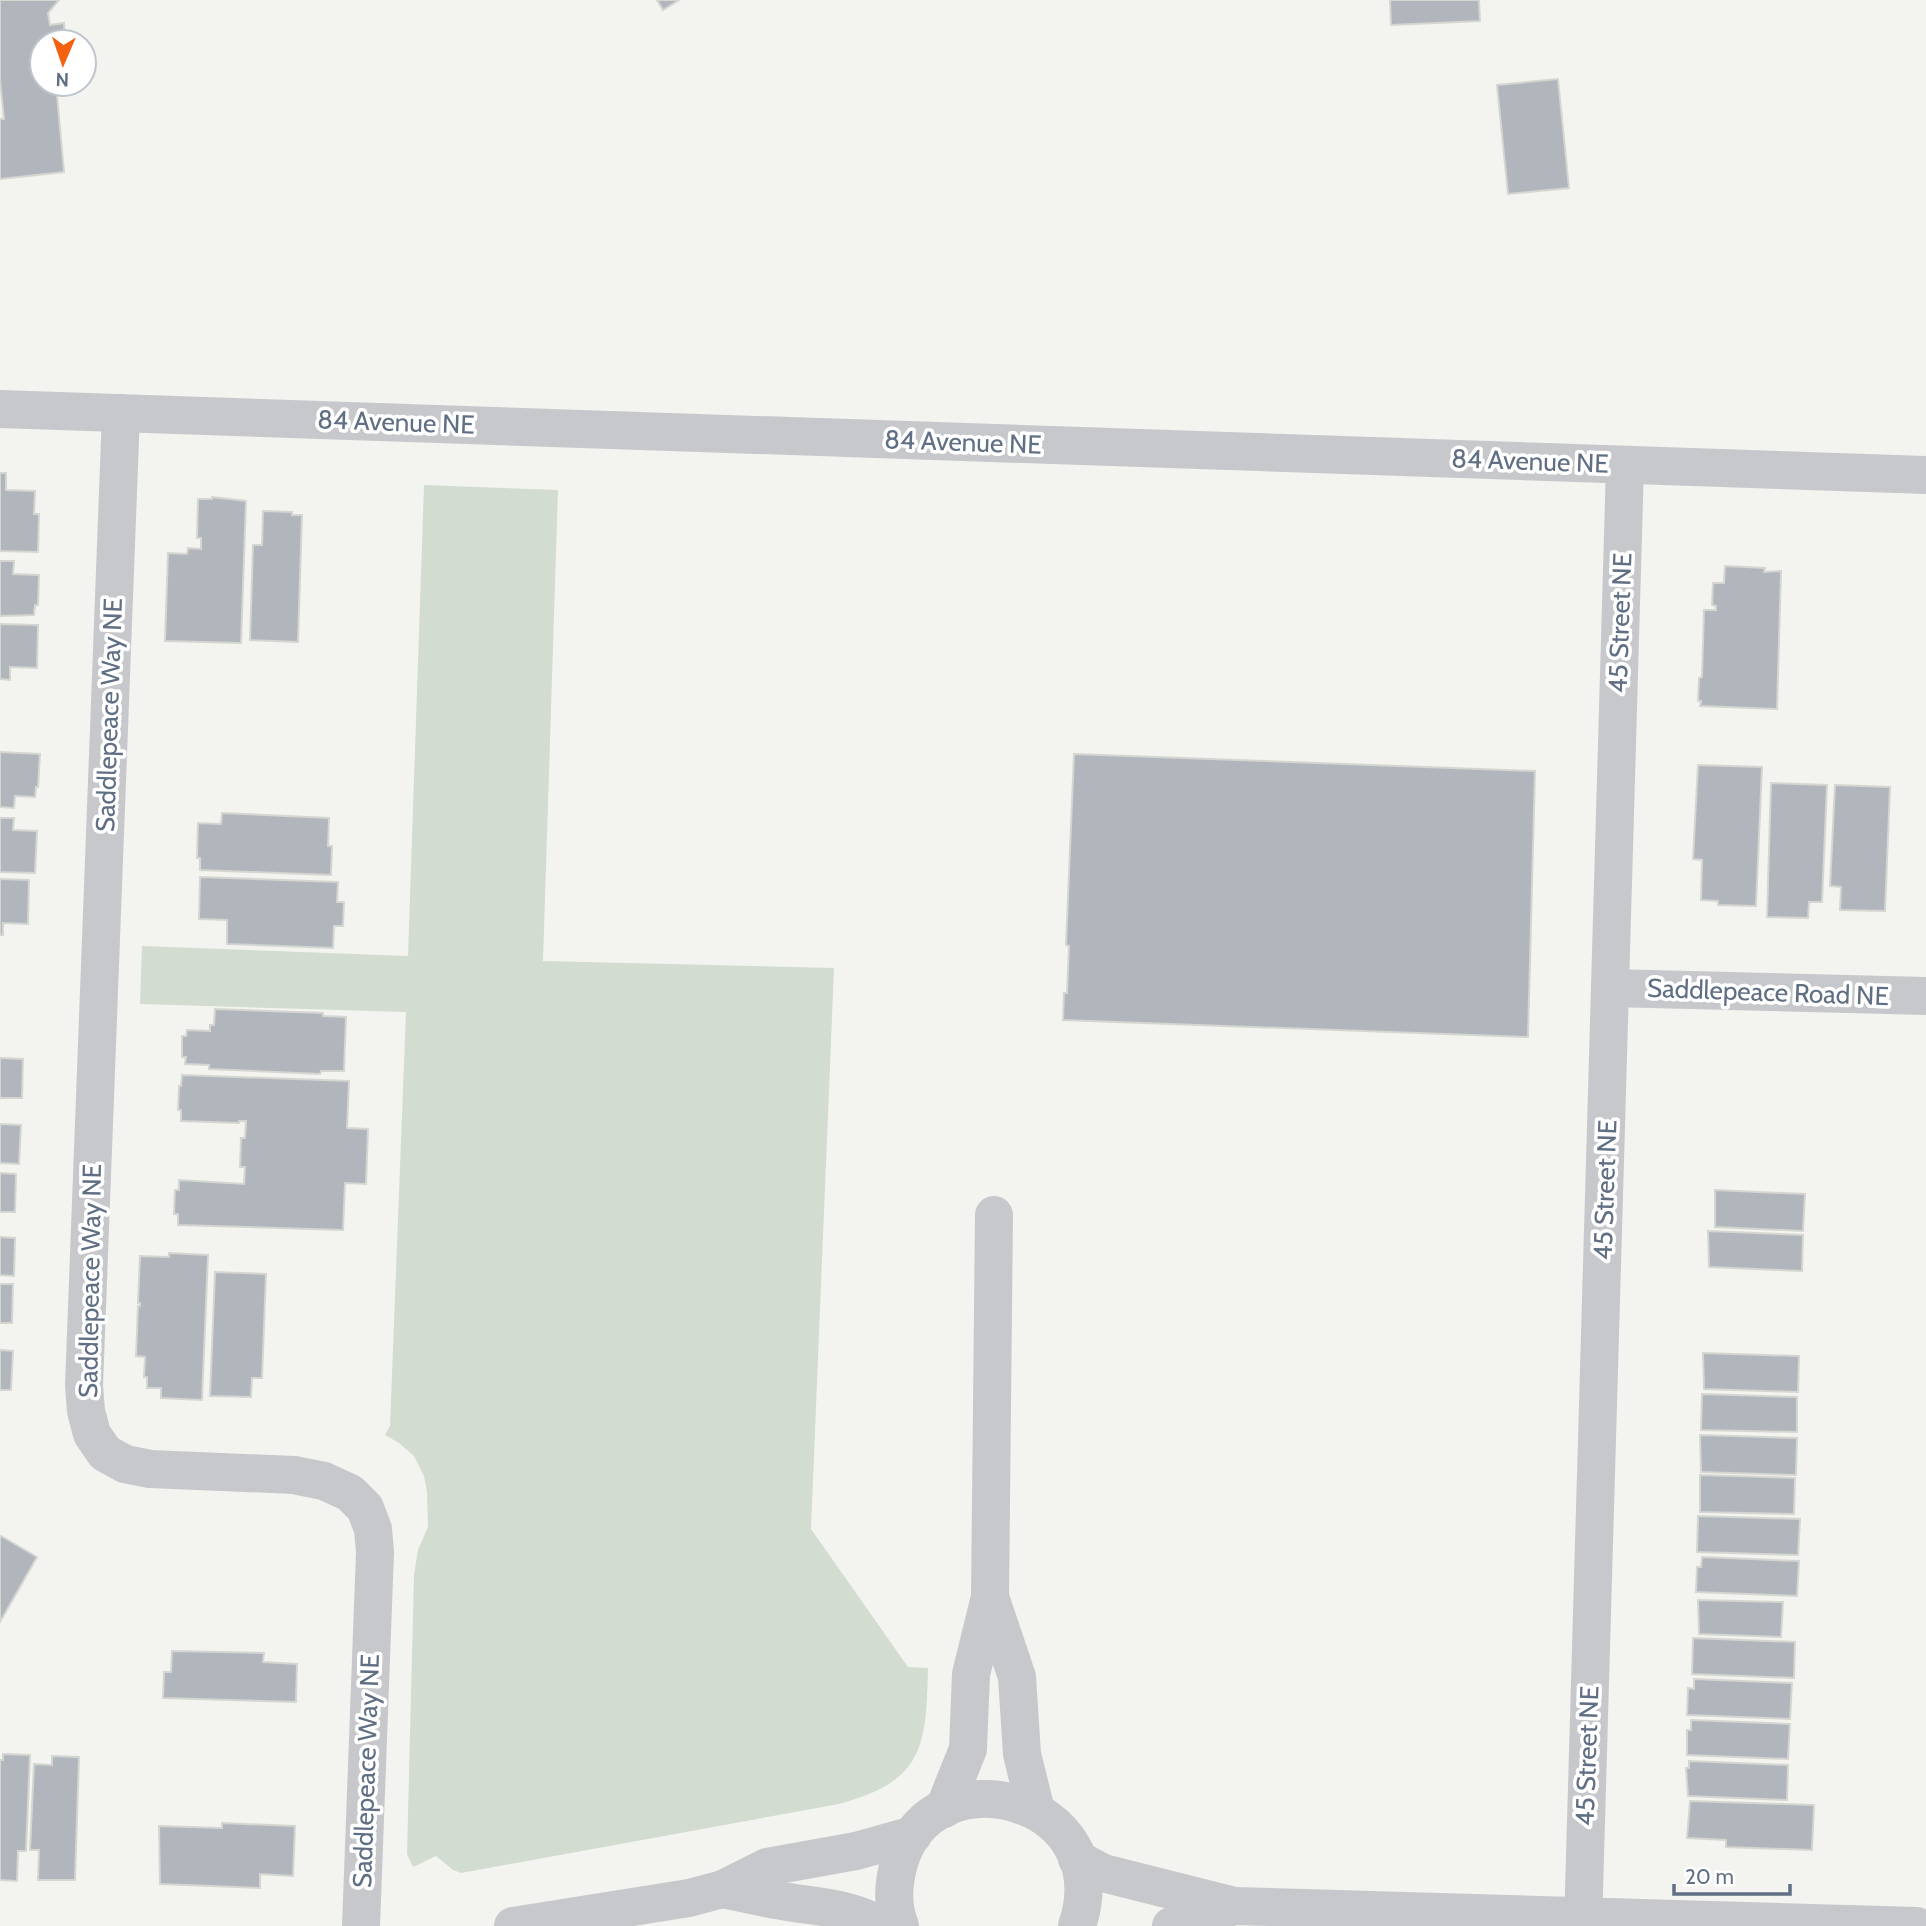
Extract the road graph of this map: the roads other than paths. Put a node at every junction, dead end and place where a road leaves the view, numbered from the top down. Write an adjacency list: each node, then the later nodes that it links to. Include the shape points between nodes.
1 (0, 409): 2 (street, 84 Avenue NE)
2 (121, 413): 3 (street, 84 Avenue NE); 16 (street, Saddlepeace Way NE, via 86,1411 92,1434 105,1453 125,1464 294,1475 350,1493 365,1508 373,1529 374,1552)
3 (1625, 465): 4 (street, 84 Avenue NE); 5 (street, 45 Street NE)
4 (1926, 475)
5 (1611, 988): 6 (street, Saddlepeace Road NE); 15 (street, 45 Street NE)
6 (1926, 996)
7 (994, 1215): 8 (street)
8 (990, 1597): 9 (street, via 971,1674 968,1749); 10 (street, via 1017,1676 1022,1754)
9 (944, 1809): 10 (street, via 990,1798); 11 (street)
10 (1036, 1811): 12 (street, via 1068,1840)
11 (913, 1835): 13 (street, via 767,1867); 19 (street, via 895,1877)
12 (1077, 1859): 14 (street, via 1103,1873); 20 (street, via 1083,1884)
13 (723, 1889): 17 (street); 18 (street, via 840,1909)
14 (1234, 1906): 15 (street); 21 (street)
15 (1583, 1920): 22 (street)
16 (361, 1926)
17 (513, 1926)
18 (881, 1926)
19 (900, 1926)
20 (1077, 1926)
21 (1171, 1926)
22 (1917, 1926)

